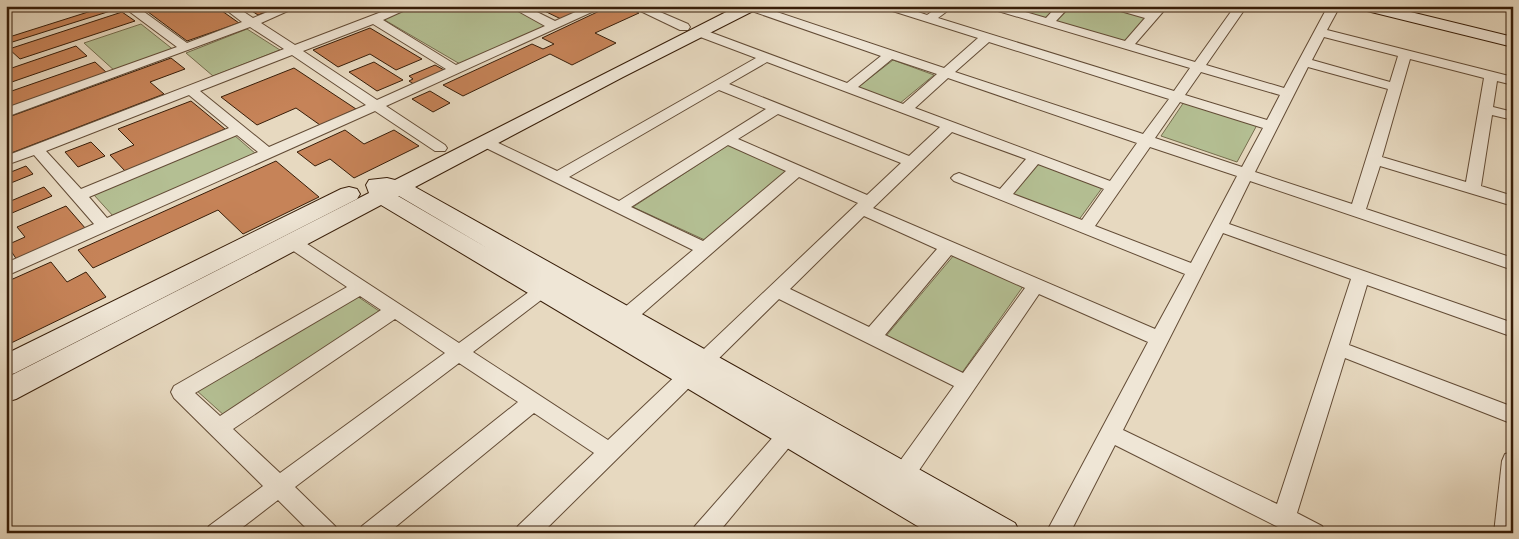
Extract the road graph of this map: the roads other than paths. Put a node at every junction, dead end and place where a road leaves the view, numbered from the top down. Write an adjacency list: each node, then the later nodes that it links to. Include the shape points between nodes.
1 (128, 6): 33 (street)
2 (226, 6): 24 (street)
3 (293, 6): 24 (street)
4 (408, 6): 22 (street)
5 (515, 6): 26 (street)
6 (599, 6): 26 (street)
7 (636, 6): 27 (street)
8 (725, 6): 27 (street)
9 (887, 6): 23 (street)
10 (948, 6): 23 (street)
11 (992, 6): 25 (street)
12 (1064, 6): 25 (street)
13 (1114, 6): 21 (street)
14 (1162, 6): 21 (street)
15 (1222, 6): 20 (street)
16 (1334, 6): 28 (street)
17 (1365, 6): 31 (street)
18 (1398, 6): 29 (street)
19 (752, 7): 27 (street); 36 (street); 41 (street)
20 (1239, 8): 39 (street)
21 (1153, 17): 32 (street)
22 (373, 19): 34 (street); 40 (street)
23 (929, 19): 30 (street)
24 (251, 22): 33 (street); 34 (street)
25 (1048, 23): 32 (street)
26 (555, 26): 40 (street)
27 (691, 30): 37 (street); 61 (street); 62 (street)
28 (1320, 32): 35 (street); 38 (street)
29 (1513, 34)
30 (987, 37): 41 (street); 49 (street)
31 (1513, 42)
32 (1128, 46): 39 (street)
33 (186, 48): 54 (street)
34 (294, 50): 47 (street); 50 (street)
35 (1405, 54): 42 (street); 46 (street)
36 (890, 55): 41 (street); 45 (street)
37 (767, 58): 44 (street); 45 (street)
38 (1304, 62): 46 (street); 48 (street)
39 (1198, 67): 48 (street); 49 (street)
40 (456, 70): 50 (street)
41 (947, 72): 52 (street); 59 (street)
42 (1491, 76): 43 (street); 53 (street)
43 (1513, 81)
44 (719, 85): 51 (street); 71 (street)
45 (848, 88): 52 (street)
46 (1395, 88): 66 (street)
47 (192, 90): 58 (street); 63 (street)
48 (1288, 94): 57 (street)
49 (1177, 96): 57 (street); 59 (street)
50 (377, 106): 62 (street); 64 (street)
51 (777, 108): 60 (street); 68 (street)
52 (906, 109): 56 (street)
53 (1485, 109): 55 (street); 75 (street)
54 (6, 113)
55 (1513, 116)
56 (949, 126): 65 (street); 68 (street)
57 (1271, 126): 70 (street)
58 (239, 129): 64 (street); 77 (street)
59 (1146, 139): 70 (street); 73 (street)
60 (727, 140): 69 (street); 81 (street)
61 (486, 142): 71 (street); 74 (street)
62 (440, 148): 74 (street)
63 (37, 149): 67 (street); 77 (street)
64 (268, 154): 82 (street)
65 (1035, 158): 73 (street); 76 (street)
66 (1374, 159): 75 (street); 80 (street)
67 (6, 161)
68 (911, 162): 79 (street)
69 (797, 170): 79 (street); 87 (street)
70 (1247, 172): 80 (street); 83 (street); 89 (street)
71 (557, 177): 81 (street)
72 (959, 178): 76 (street)
73 (1113, 187): 84 (street)
74 (385, 188): 85 (street); 95 (street); 98 (street); 104 (street)
75 (1473, 189): 78 (street)
76 (1003, 195): 84 (street)
77 (78, 196): 82 (street)
78 (1513, 201)
79 (865, 206): 86 (street); 96 (street)
80 (1360, 206): 88 (street)
81 (618, 208): 87 (street)
82 (105, 226): 90 (street)
83 (1219, 226): 91 (street); 92 (street)
84 (1085, 228): 91 (street)
85 (292, 242): 94 (street); 107 (street)
86 (948, 247): 93 (street); 100 (street)
87 (704, 249): 98 (street)
88 (1513, 255)
89 (1513, 264)
90 (6, 270)
91 (1195, 271): 101 (street)
92 (1361, 276): 99 (street); 102 (street)
93 (1036, 285): 101 (street); 106 (street)
94 (361, 288): 97 (street); 110 (street, via 181,392)
95 (543, 290): 103 (street); 105 (street)
96 (776, 290): 100 (street); 105 (street)
97 (394, 310): 103 (street); 110 (street)
98 (626, 317): 105 (street)
99 (1513, 330)
100 (872, 337): 106 (street)
101 (1159, 339): 112 (street)
102 (1338, 348): 109 (street); 117 (street)
103 (459, 352): 108 (street); 116 (street)
104 (6, 366)
105 (696, 368): 111 (street); 113 (street); 115 (street)
106 (967, 384): 115 (street)
107 (6, 391)
108 (533, 402): 113 (street); 121 (street)
109 (1513, 416)
110 (218, 428): 116 (street)
111 (788, 433): 118 (street); 123 (street)
112 (1110, 433): 117 (street); 125 (street)
113 (609, 452): 122 (street)
114 (1513, 461): 127 (street)
115 (903, 475): 124 (street)
116 (279, 486): 119 (street); 120 (street)
117 (1284, 518): 126 (street)
118 (714, 530)
119 (217, 533)
120 (327, 533)
121 (370, 533)
122 (526, 533)
123 (958, 533)
124 (1004, 533)
125 (1058, 533)
126 (1314, 533)
127 (1506, 533)

